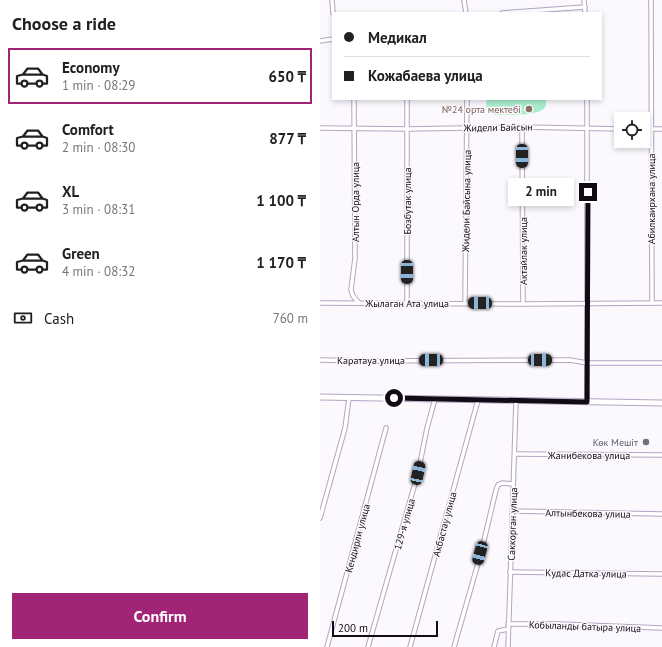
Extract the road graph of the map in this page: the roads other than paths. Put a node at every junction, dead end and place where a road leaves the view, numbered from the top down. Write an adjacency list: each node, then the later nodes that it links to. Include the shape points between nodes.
1 (332, 0): 6 (street)
2 (464, 0): 7 (street)
3 (585, 0): 5 (street)
4 (651, 0): 23 (street, Абилкаирхана улица)
5 (585, 7): 8 (street); 9 (street)
6 (333, 12)
7 (466, 12)
8 (516, 12)
9 (585, 12)
10 (332, 39): 11 (street)
11 (320, 41)
12 (354, 100): 18 (street, Алтын Орда улица)
13 (407, 100): 21 (street, Бозбутак улица)
14 (467, 100): 19 (street, Жидели Байсына улица)
15 (587, 100): 20 (street)
16 (522, 126): 19 (street, Жидели Байсын); 20 (street, Жидели Байсын); 31 (street, Актайлак улица)
17 (320, 128): 18 (street, Жидели Байсын)
18 (354, 128): 21 (street, Жидели Байсын); 26 (street, Алтын Орда улица, via 355,258 351,290)
19 (468, 128): 21 (street, Жидели Байсын); 28 (street, Жидели Байсына улица)
20 (588, 128): 22 (street, Жидели Байсын); 32 (street)
21 (407, 129): 27 (street, Бозбутак улица)
22 (614, 129)
23 (651, 129): 24 (street); 29 (street, Абилкаирхана улица)
24 (662, 129)
25 (320, 303): 26 (street, Жылаган Ата улица)
26 (359, 303): 27 (street, Жылаган Ата улица)
27 (407, 303): 28 (street, Жылаган Ата улица)
28 (465, 303): 31 (street, Жылаган Ата улица)
29 (652, 303): 30 (street, Жылаган Ата улица); 32 (street, Жылаган Ата улица)
30 (662, 303)
31 (523, 304): 32 (street, Жылаган Ата улица)
32 (587, 304): 34 (street)
33 (320, 360): 34 (street, Каратауа улица, via 570,360)
34 (587, 363): 35 (street, Каратауа улица); 41 (street)
35 (662, 363)
36 (320, 397): 37 (main road)
37 (349, 398): 38 (main road); 49 (street, via 345,428)
38 (435, 399): 39 (main road); 56 (street, 129-я улица, via 418,473)
39 (478, 400): 40 (main road); 57 (street, Акбастау улица)
40 (516, 401): 41 (main road); 44 (street, Саккорган улица)
41 (587, 402): 42 (main road)
42 (662, 403)
43 (386, 428): 55 (street, Кендирли улица)
44 (515, 454): 45 (street, Жанибекова улица); 46 (street, Саккорган улица)
45 (662, 456)
46 (513, 484): 47 (street, Саккорган улица); 58 (street, via 502,483 496,490)
47 (513, 511): 48 (street, Алтынбекова улица); 50 (street, Саккорган улица)
48 (662, 514)
49 (320, 518)
50 (510, 572): 51 (street, Кудас Датка улица); 52 (street, Саккорган улица)
51 (662, 574)
52 (508, 624): 53 (street, Кобыланды батыра улица); 54 (street, Саккорган улица)
53 (662, 628)
54 (508, 629): 59 (street, via 498,632); 60 (street, Саккорган улица)
55 (327, 647)
56 (368, 647)
57 (410, 647)
58 (454, 647)
59 (494, 647)
60 (508, 647)

